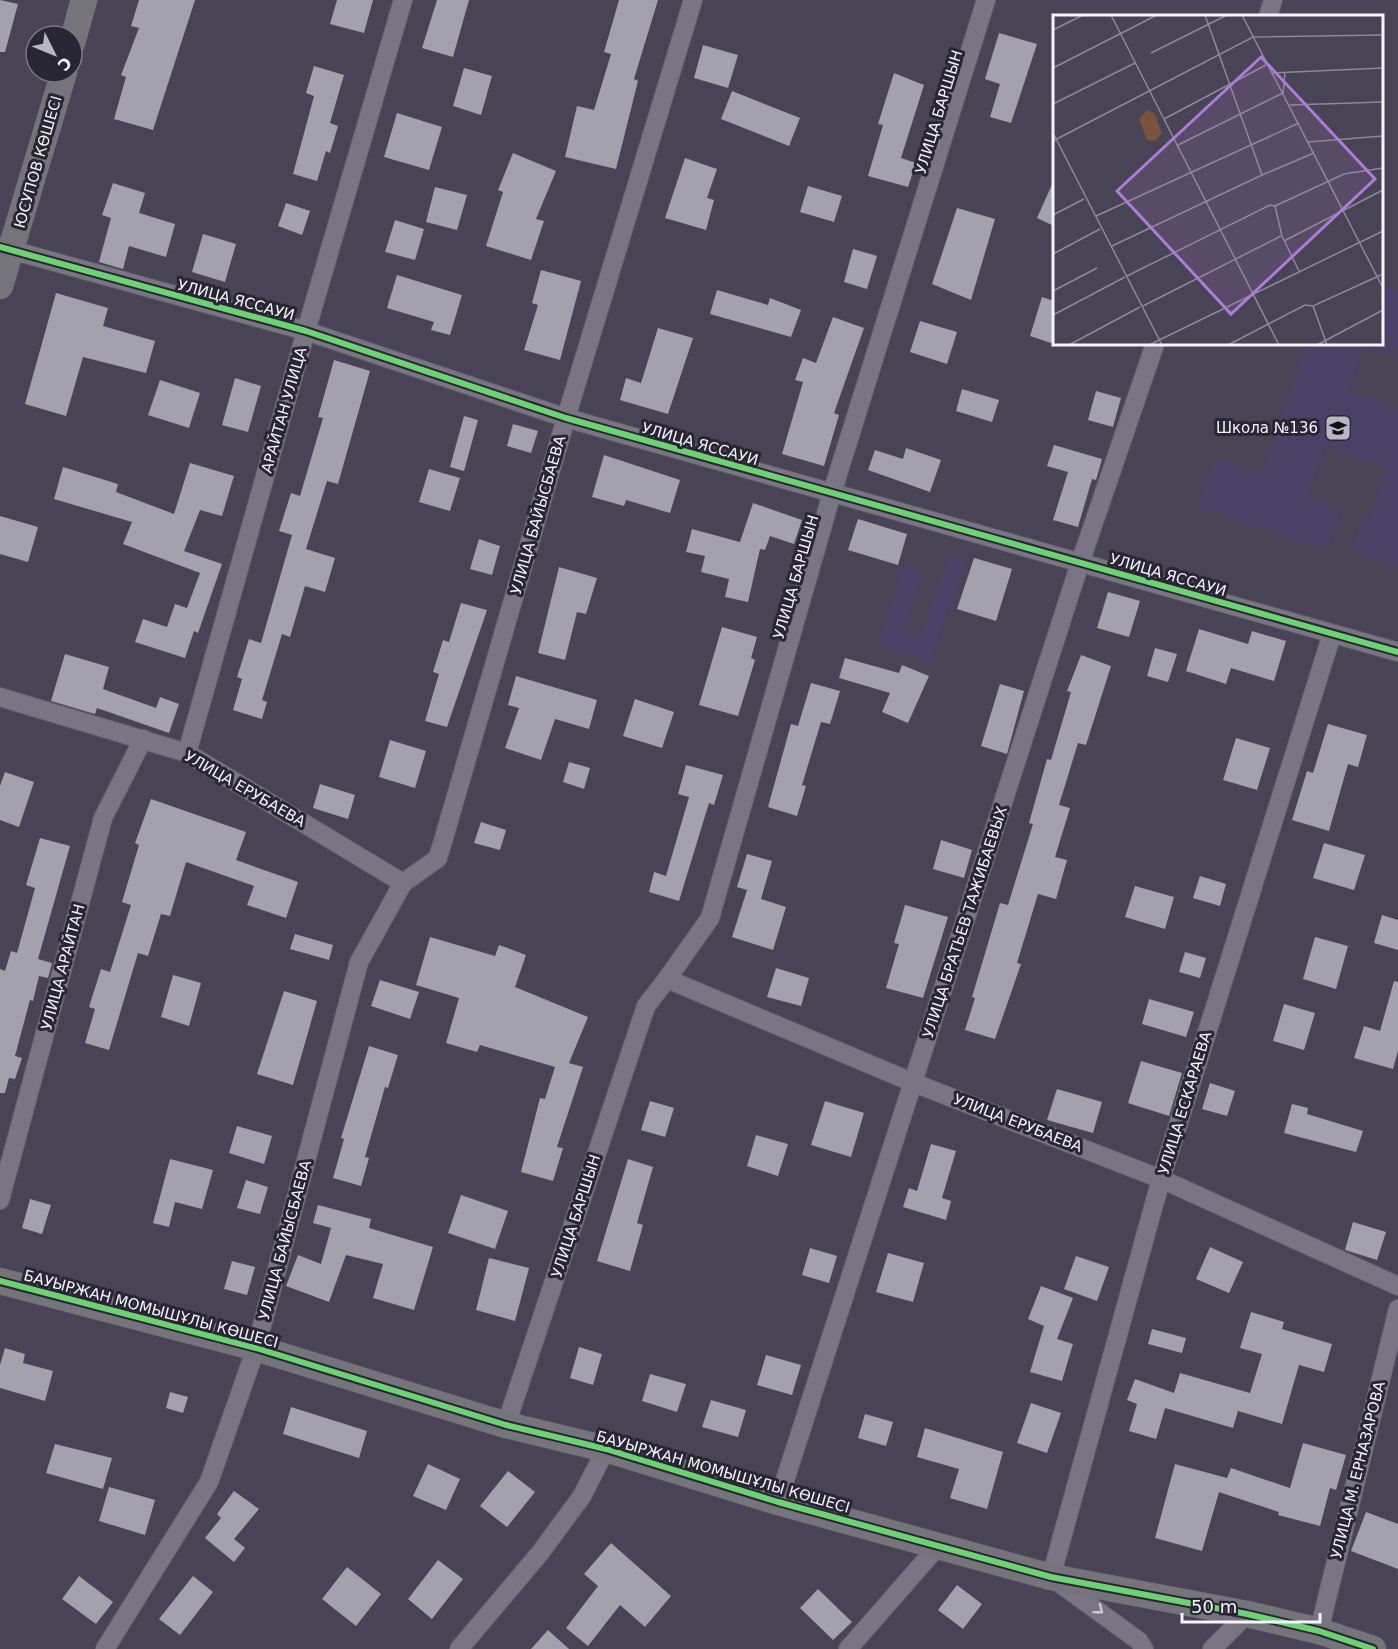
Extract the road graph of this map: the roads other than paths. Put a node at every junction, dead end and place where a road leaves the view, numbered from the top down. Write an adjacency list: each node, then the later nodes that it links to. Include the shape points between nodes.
1 (84, 0): 7 (street)
2 (403, 0): 11 (street, АРАЙТАН УЛИЦА)
3 (693, 0): 13 (street, УЛИЦА БАЙЫСБАЕВА)
4 (986, 0): 14 (street, УЛИЦА БАРШЫН)
5 (1273, 0): 6 (street)
6 (1268, 15)
7 (77, 24)
8 (60, 84): 9 (street, ЮСУПОВ КӨШЕСІ)
9 (6, 249): 10 (street, ЮСУПОВ КӨШЕСІ); 11 (street, УЛИЦА ЯССАУИ)
10 (0, 286)
11 (306, 331): 13 (street, УЛИЦА ЯССАУИ); 20 (street, АРАЙТАН УЛИЦА)
12 (1155, 345): 15 (street, УЛИЦА БРАТЬЕВ ТАЖИБАЕВЫХ)
13 (566, 418): 14 (street, УЛИЦА ЯССАУИ); 21 (street, УЛИЦА БАЙЫСБАЕВА, via 438,858)
14 (832, 493): 15 (street, УЛИЦА ЯССАУИ); 22 (street, УЛИЦА БАРШЫН, via 710,918)
15 (1080, 563): 16 (street, УЛИЦА ЯССАУИ); 23 (street, УЛИЦА БРАТЬЕВ ТАЖИБАЕВЫХ)
16 (1332, 634): 17 (street, УЛИЦА ЯССАУИ); 24 (street, УЛИЦА ЕСКАРАЕВА)
17 (1398, 652)
18 (0, 697): 19 (street, УЛИЦА ЕРУБАЕВА)
19 (143, 739): 20 (street, УЛИЦА ЕРУБАЕВА); 25 (street, УЛИЦА АРАЙТАН, via 103,818)
20 (187, 753): 21 (street, УЛИЦА ЕРУБАЕВА)
21 (403, 883): 29 (street, УЛИЦА БАЙЫСБАЕВА, via 359,962)
22 (666, 979): 23 (street, УЛИЦА ЕРУБАЕВА); 30 (street, УЛИЦА БАРШЫН, via 646,1006)
23 (914, 1083): 24 (street, УЛИЦА ЕРУБАЕВА); 32 (street, УЛИЦА БРАТЬЕВ ТАЖИБАЕВЫХ)
24 (1161, 1179): 27 (street, УЛИЦА ЕРУБАЕВА); 34 (street, УЛИЦА ЕСКАРАЕВА)
25 (0, 1200)
26 (0, 1281): 29 (street, БАУЫРЖАН МОМЫШҰЛЫ КӨШЕСІ)
27 (1398, 1286)
28 (1398, 1309): 36 (street, УЛИЦА М. ЕРНАЗАРОВА)
29 (256, 1348): 30 (street, БАУЫРЖАН МОМЫШҰЛЫ КӨШЕСІ); 37 (street, УЛИЦА БАЙЫСБАЕВА, via 209,1482)
30 (506, 1425): 31 (street, БАУЫРЖАН МОМЫШҰЛЫ КӨШЕСІ)
31 (606, 1449): 32 (street, БАУЫРЖАН МОМЫШҰЛЫ КӨШЕСІ); 38 (street, via 582,1496)
32 (778, 1502): 33 (street, БАУЫРЖАН МОМЫШҰЛЫ КӨШЕСІ)
33 (939, 1545): 34 (street, БАУЫРЖАН МОМЫШҰЛЫ КӨШЕСІ); 39 (street)
34 (1051, 1577): 35 (street, БАУЫРЖАН МОМЫШҰЛЫ КӨШЕСІ); 40 (street, one-way to 40, via 1093,1605)
35 (1247, 1614): 36 (street, БАУЫРЖАН МОМЫШҰЛЫ КӨШЕСІ); 41 (street)
36 (1319, 1631): 42 (street, БАУЫРЖАН МОМЫШҰЛЫ КӨШЕСІ)
37 (105, 1649)
38 (459, 1649)
39 (848, 1649)
40 (1144, 1649)
41 (1212, 1649)
42 (1373, 1649)

